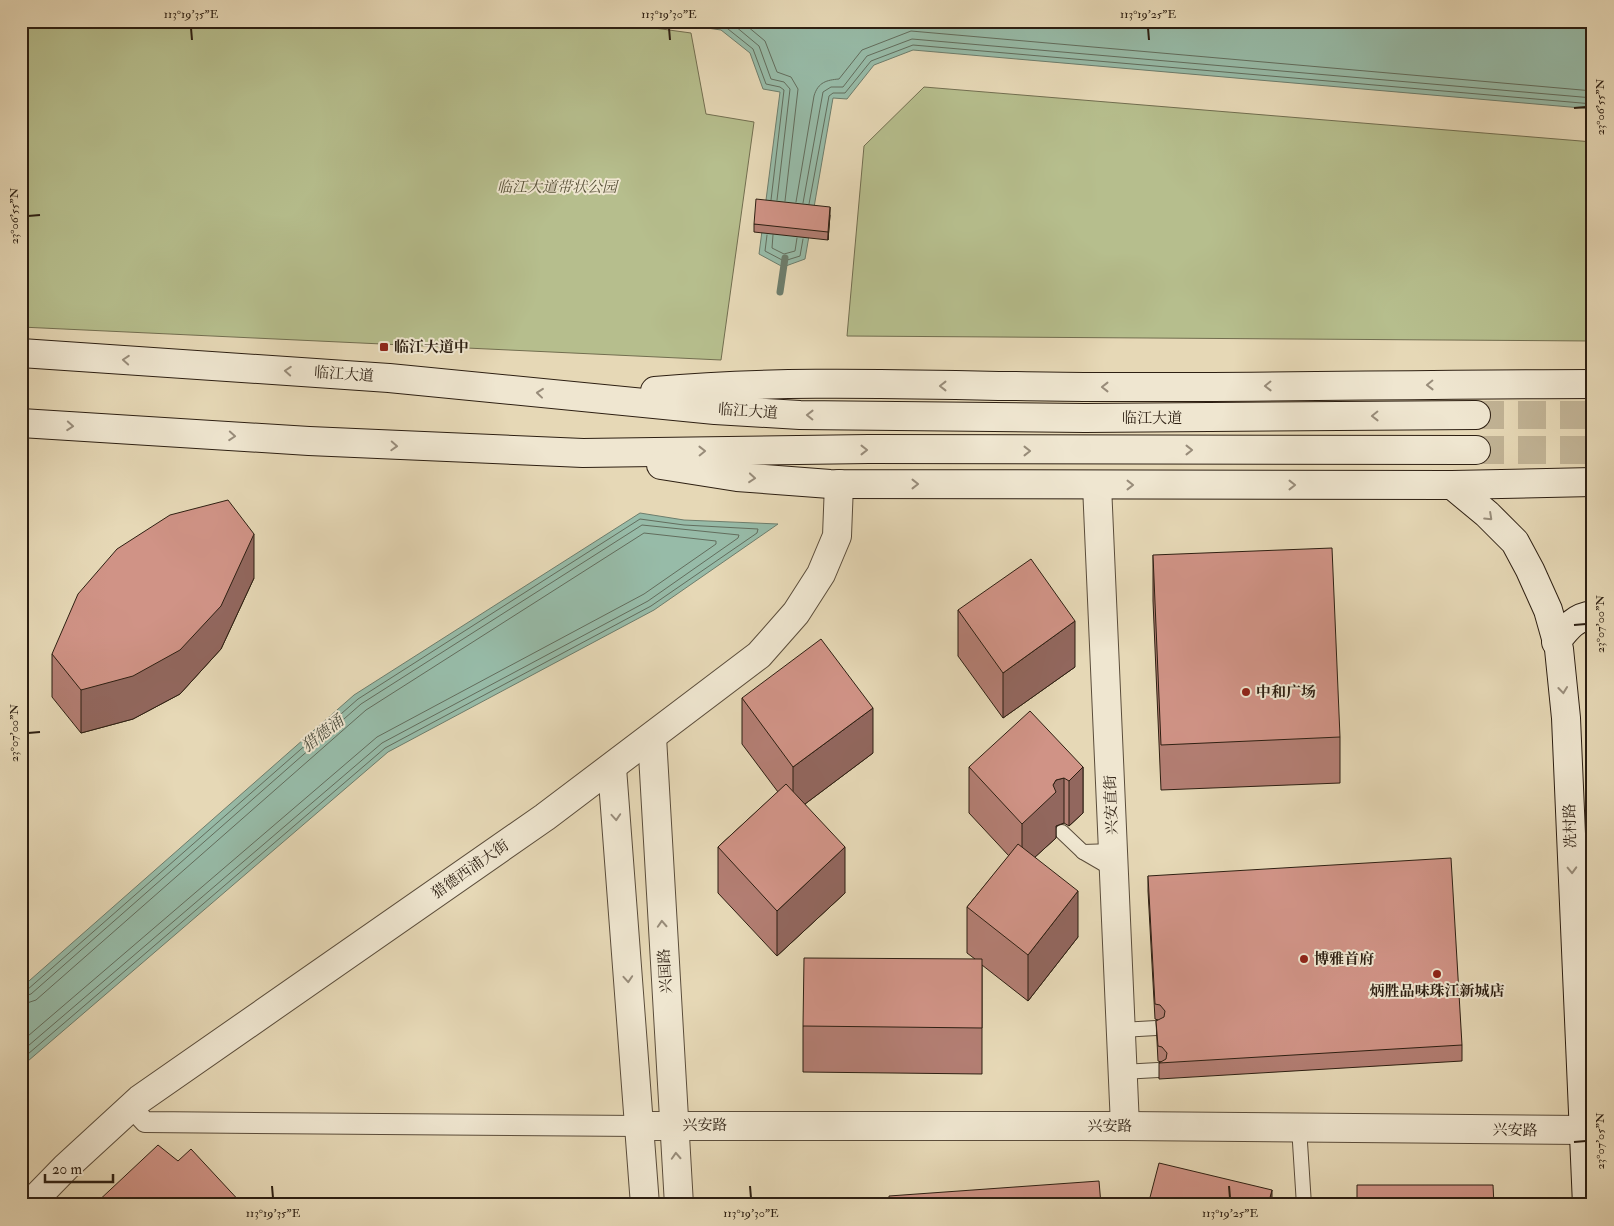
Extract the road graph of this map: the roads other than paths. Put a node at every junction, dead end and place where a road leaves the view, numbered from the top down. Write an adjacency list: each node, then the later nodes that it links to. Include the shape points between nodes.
1 (21, 353): 4 (main road, 临江大道, one-way to 1, via 389,378)
2 (1479, 384): 3 (main road); 4 (main road, one-way to 4, via 1148,388 707,387); 5 (main road)
3 (1593, 384)
4 (589, 398): 6 (main road, 临江大道, one-way to 4, via 930,418 790,414)
5 (1593, 401)
6 (1476, 415)
7 (21, 423): 9 (main road, one-way to 9, via 308,441)
8 (1476, 450): 9 (main road, one-way to 8)
9 (583, 453): 13 (main road, one-way to 13, via 738,476)
10 (1593, 472): 12 (main road)
11 (1593, 482): 12 (main road)
12 (1545, 483): 15 (main road)
13 (839, 484): 14 (main road, one-way to 14); 18 (main road, 猎德西浦大街, via 837,536 821,574 796,613 758,654)
14 (1097, 484): 15 (main road, one-way to 15); 22 (main road, 兴安直街)
15 (1452, 485): 17 (main road, 冼村路, one-way to 17, via 1515,542 1548,610)
16 (1593, 615): 17 (main road, via 1569,625)
17 (1556, 642): 32 (main road, 冼村路, one-way to 32, via 1566,718)
18 (652, 737): 19 (main road, 猎德西浦大街); 28 (main road, 兴国路, one-way to 18)
19 (612, 768): 27 (main road, 猎德西浦大街); 29 (main road, one-way to 29)
20 (1062, 832): 21 (lane)
21 (1083, 852): 22 (lane); 22 (lane)
22 (1113, 860): 24 (main road, 兴安直街)
23 (1156, 1028): 24 (lane)
24 (1121, 1030): 26 (main road, 兴安直街)
25 (1158, 1070): 26 (lane)
26 (1122, 1072): 30 (main road, 兴安直街)
27 (132, 1107): 29 (street, via 145,1122); 33 (main road, 猎德西浦大街)
28 (674, 1125): 29 (main road, 兴安路); 30 (main road, 兴安路); 35 (main road, 兴国路, one-way to 28)
29 (639, 1126): 34 (main road)
30 (1125, 1126): 31 (main road, 兴安路)
31 (1299, 1127): 32 (main road, 兴安路); 36 (lane)
32 (1582, 1130): 37 (main road, 冼村路)
33 (29, 1205)
34 (645, 1205)
35 (679, 1205)
36 (1304, 1205)
37 (1586, 1205)

